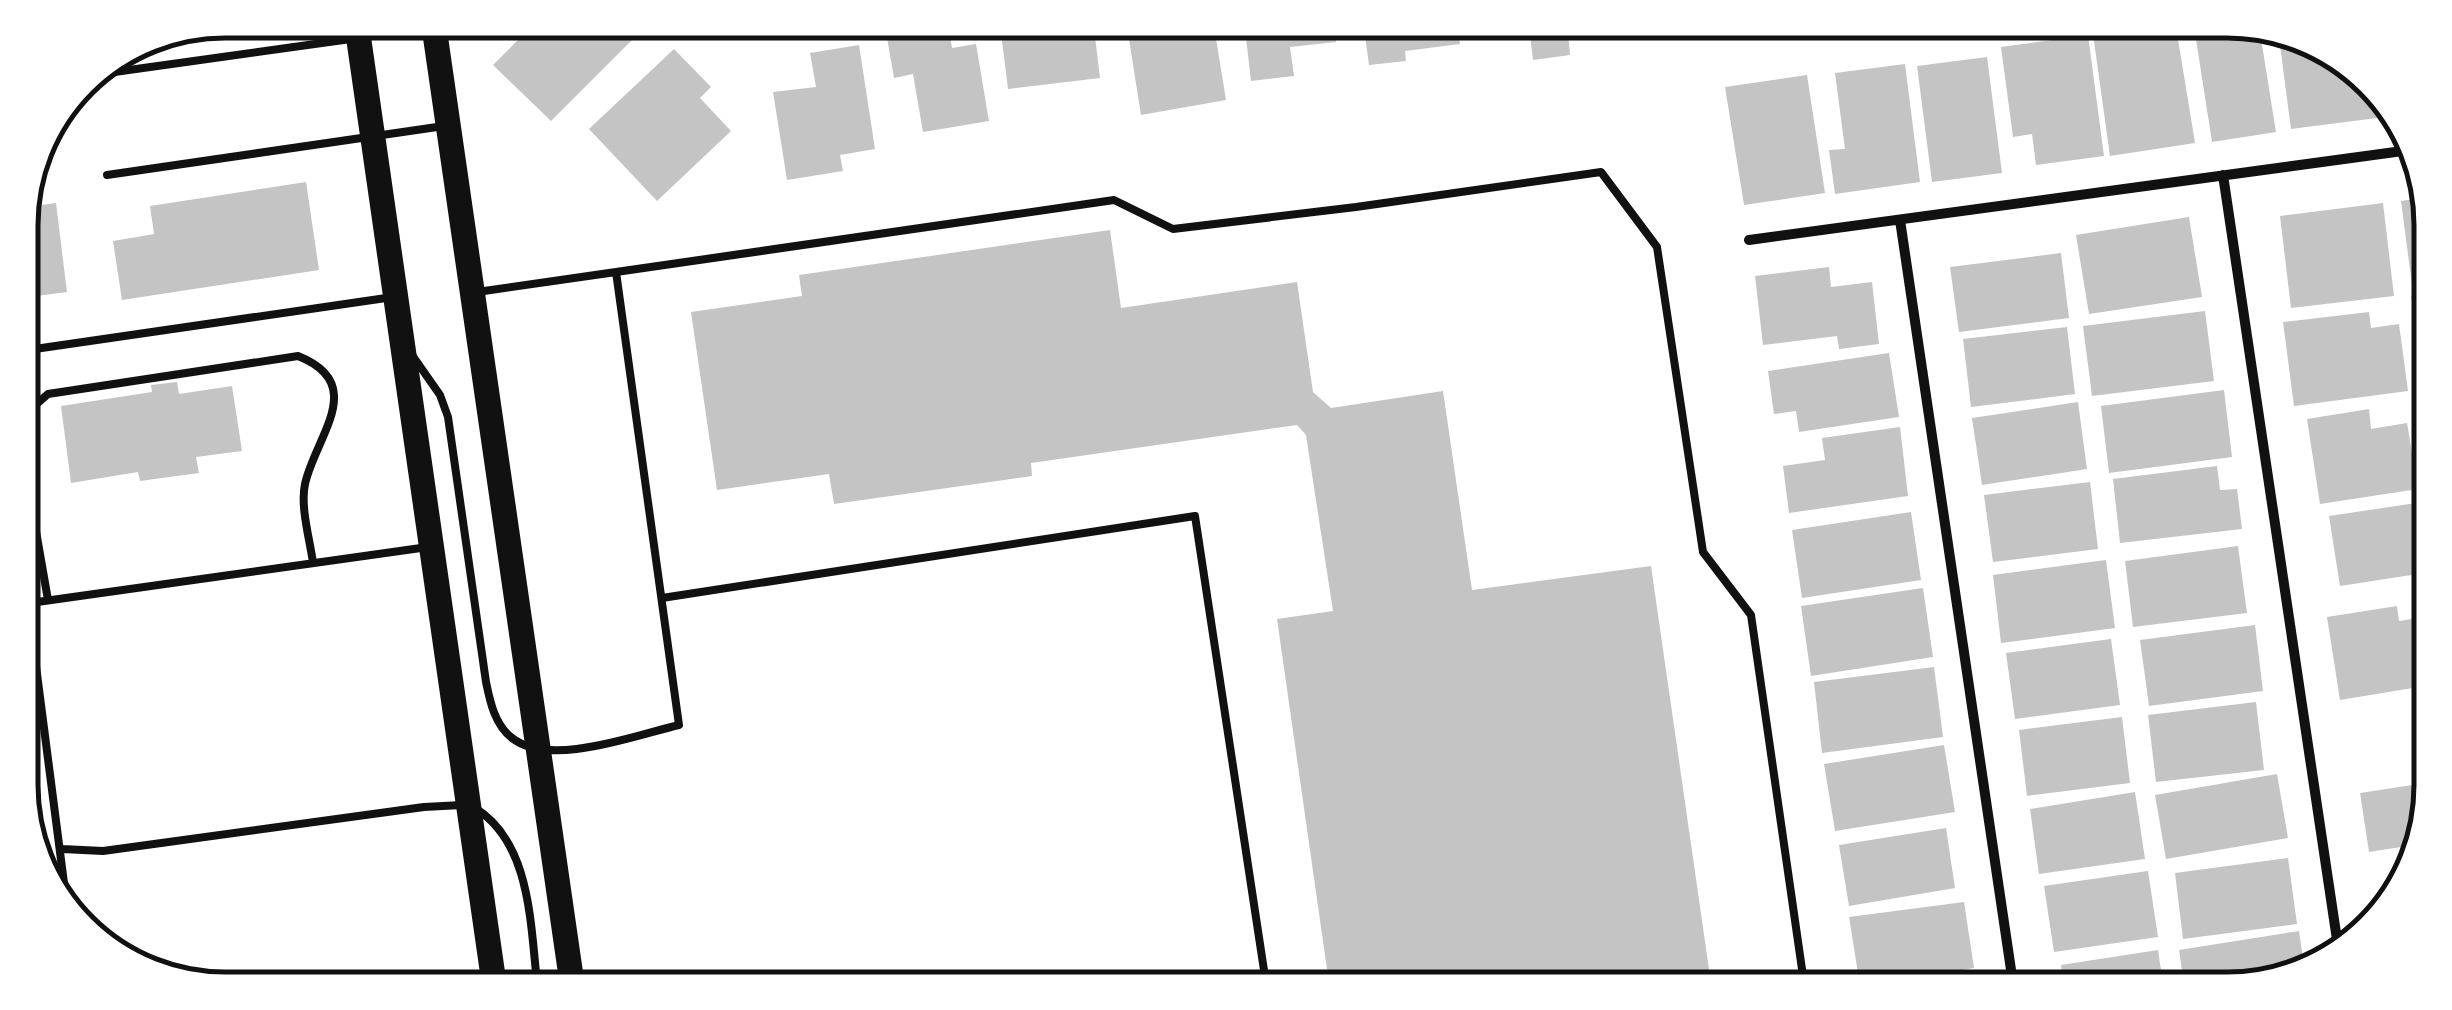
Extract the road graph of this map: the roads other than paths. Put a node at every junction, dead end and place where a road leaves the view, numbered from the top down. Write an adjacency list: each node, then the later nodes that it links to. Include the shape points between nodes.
1 (305, 38): 4 (lane)
2 (358, 38): 6 (main road)
3 (435, 38): 5 (main road)
4 (120, 70)
5 (448, 126): 6 (lane); 13 (main road)
6 (374, 136): 8 (lane); 14 (main road)
7 (2399, 151): 9 (street)
8 (107, 175)
9 (2223, 175): 10 (street); 29 (street)
10 (1900, 220): 11 (street); 35 (street)
11 (1749, 240)
12 (616, 272): 13 (lane); 21 (lane); 34 (lane, via 1114,200 1173,229 1601,172 1657,247 1703,552 1751,615)
13 (472, 292): 25 (main road)
14 (397, 296): 15 (main road); 16 (lane)
15 (404, 342): 19 (main road); 25 (lane, via 448,417 490,702 510,737)
16 (38, 348)
17 (38, 403): 20 (lane, via 48,394 298,356 315,362 334,393 333,418 304,487)
18 (38, 543): 22 (lane)
19 (433, 546): 20 (lane); 26 (main road)
20 (313, 563): 22 (lane)
21 (662, 598): 25 (lane, via 679,725 585,748); 33 (lane, via 1196,516)
22 (48, 600): 23 (lane)
23 (38, 602)
24 (38, 690): 27 (lane)
25 (538, 749): 32 (main road)
26 (469, 805): 27 (lane, via 103,852); 30 (main road); 31 (lane, via 502,830 517,859)
27 (62, 849): 28 (lane)
28 (65, 882)
29 (2336, 937)
30 (492, 972)
31 (535, 972)
32 (570, 972)
33 (1264, 972)
34 (1801, 972)
35 (2011, 972)

